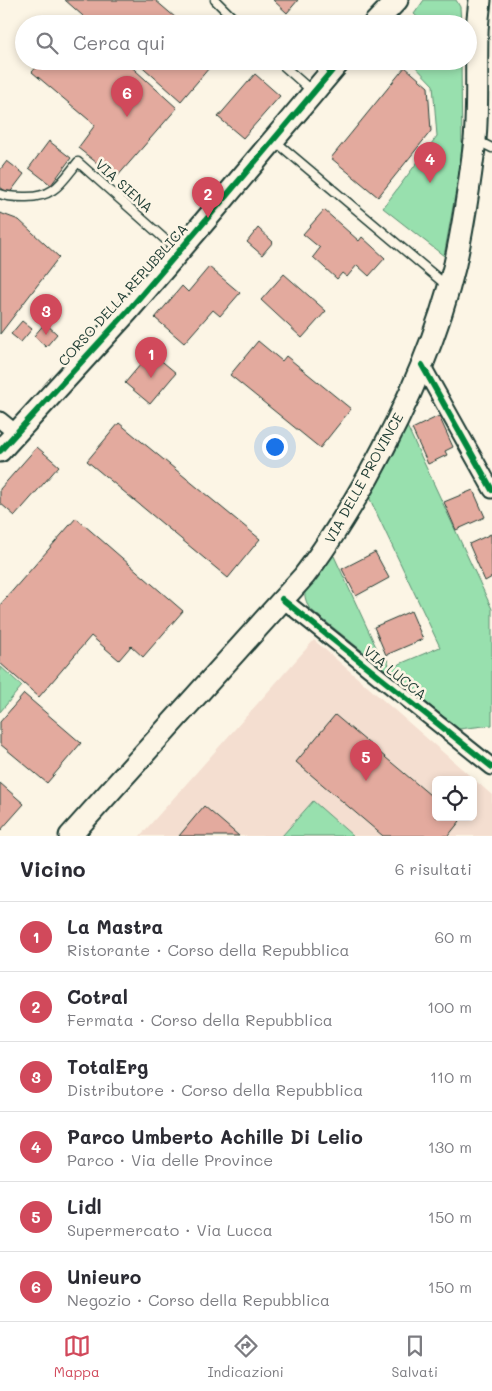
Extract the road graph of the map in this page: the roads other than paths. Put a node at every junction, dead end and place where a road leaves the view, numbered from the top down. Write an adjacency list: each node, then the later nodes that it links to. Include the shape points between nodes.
1 (215, 0): 6 (lane)
2 (381, 0): 7 (main road)
3 (397, 0): 8 (main road)
4 (468, 0): 9 (main road, VIA DELLE PROVINCE)
5 (480, 0): 10 (main road, VIA DELLE PROVINCE)
6 (231, 15)
7 (372, 15)
8 (383, 15)
9 (472, 15)
10 (477, 25)
11 (288, 70): 14 (lane)
12 (332, 70): 14 (main road, CORSO DELLA REPUBBLICA)
13 (477, 70): 16 (main road, VIA DELLE PROVINCE)
14 (313, 92): 15 (main road, CORSO DELLA REPUBBLICA)
15 (274, 139): 18 (main road, CORSO DELLA REPUBBLICA); 19 (lane)
16 (483, 144): 19 (main road, VIA DELLE PROVINCE)
17 (0, 194): 18 (lane, VIA SIENA, via 16,197 44,195 58,186 78,162)
18 (178, 251): 21 (main road, CORSO DELLA REPUBBLICA, via 127,312)
19 (448, 287): 20 (main road, VIA DELLE PROVINCE)
20 (422, 365): 23 (street); 24 (main road, VIA DELLE PROVINCE, via 395,426 355,500 328,543)
21 (8, 427): 22 (main road, CORSO DELLA REPUBBLICA)
22 (0, 452)
23 (492, 490)
24 (282, 599): 25 (street, VIA LUCCA); 26 (main road, VIA DELLE PROVINCE)
25 (492, 767)
26 (70, 836)

